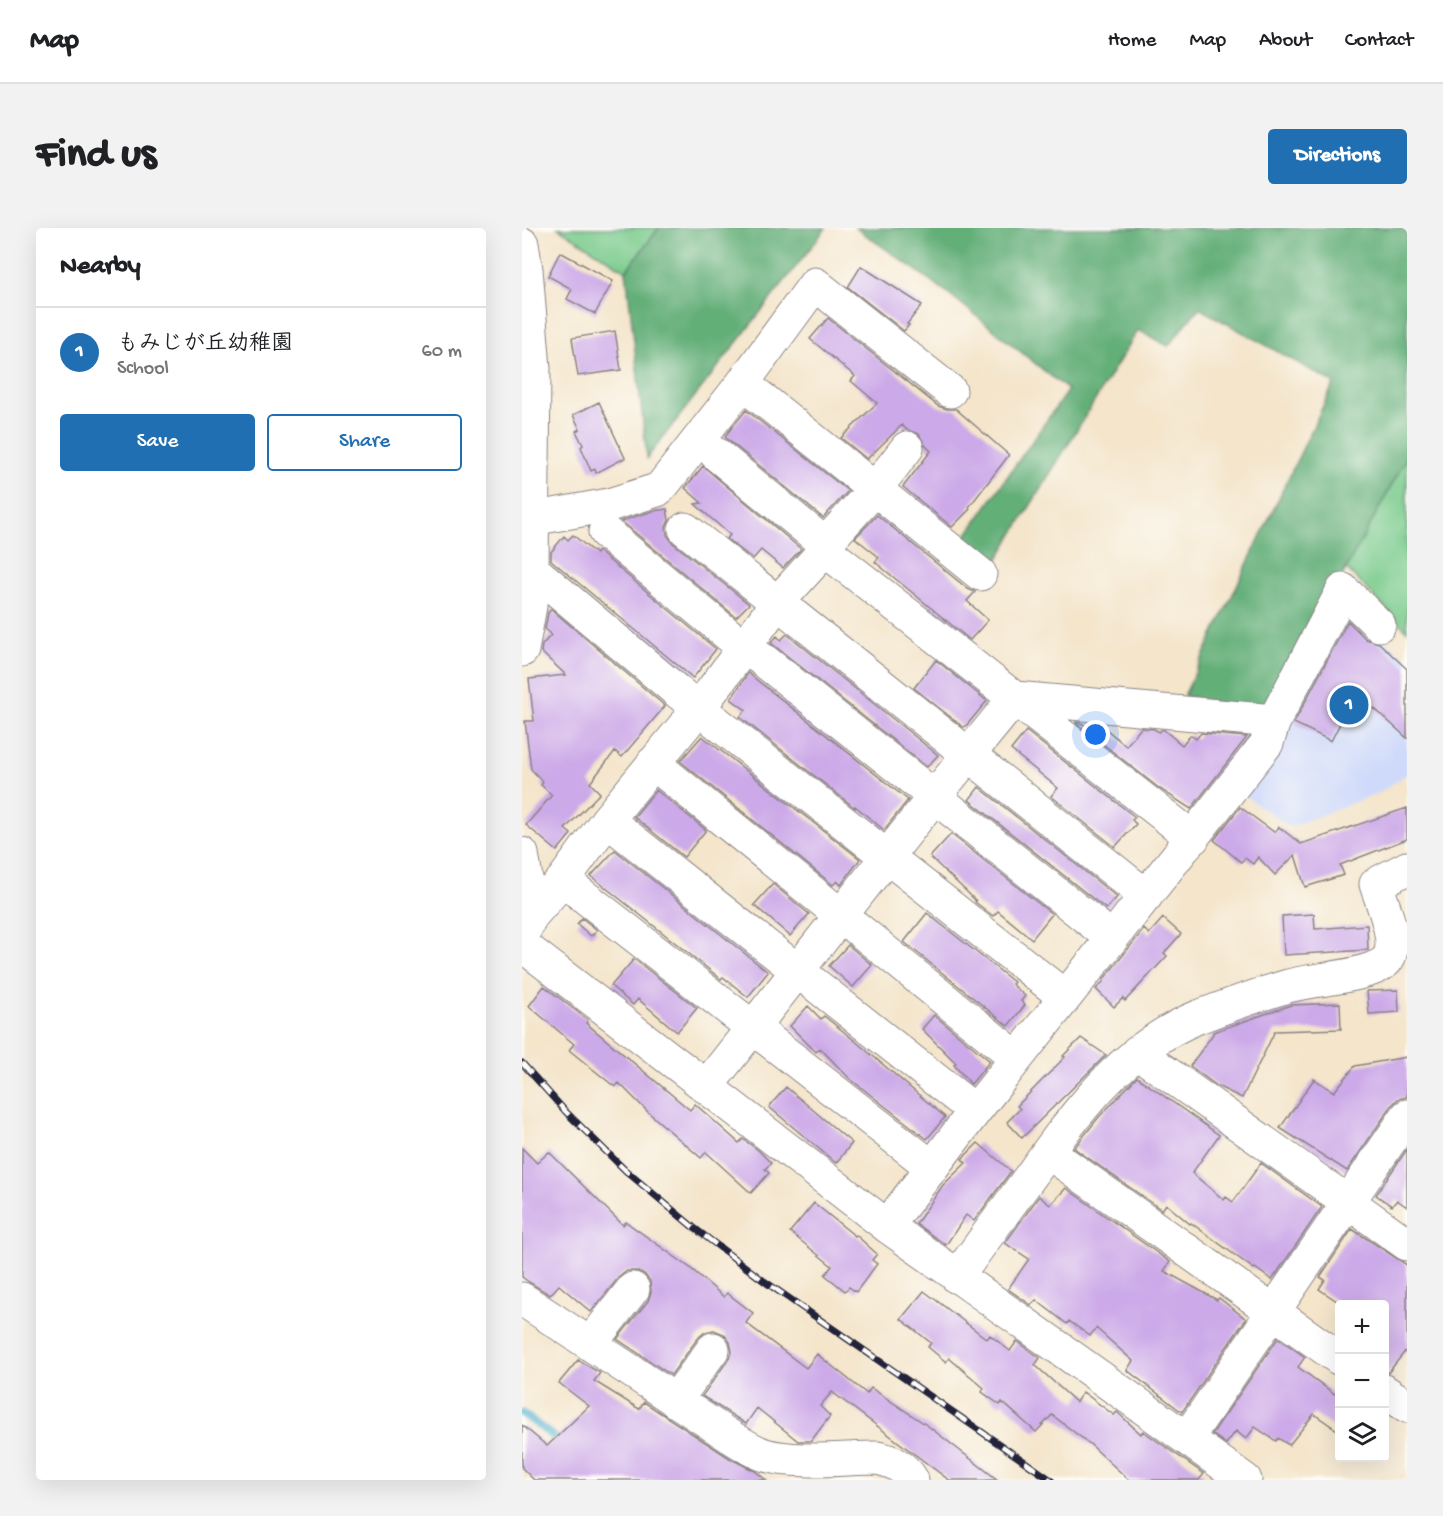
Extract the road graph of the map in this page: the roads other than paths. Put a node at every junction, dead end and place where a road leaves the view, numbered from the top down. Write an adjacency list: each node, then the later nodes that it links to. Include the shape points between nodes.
1 (522, 244): 7 (street, via 534,369)
2 (949, 393): 7 (street, via 816,284 662,486 609,505)
3 (756, 394): 6 (street)
4 (907, 448): 6 (street)
5 (716, 454): 10 (street)
6 (874, 489): 10 (street); 12 (street)
7 (532, 519): 11 (street)
8 (685, 529): 13 (street)
9 (605, 532): 15 (street)
10 (825, 547): 13 (street); 17 (street)
11 (532, 569): 16 (street); 18 (street)
12 (980, 574)
13 (777, 603): 15 (street); 20 (street)
14 (1379, 625): 19 (street, via 1343,590)
15 (743, 647): 18 (street); 22 (street)
16 (522, 650)
17 (1015, 698): 19 (street); 20 (street); 24 (street)
18 (699, 708): 21 (street); 26 (street)
19 (1274, 721): 24 (street, via 1267,743)
20 (968, 756): 22 (street); 29 (street)
21 (653, 763): 23 (street); 30 (street)
22 (934, 797): 26 (street); 32 (street)
23 (607, 820): 28 (street); 34 (street)
24 (1193, 838): 29 (street)
25 (522, 854): 31 (street)
26 (888, 858): 30 (street); 35 (street)
27 (1407, 868): 37 (street, via 1376,885 1393,938 1386,961 1370,970 1287,986 1197,1018)
28 (563, 880): 31 (street); 36 (street)
29 (1146, 896): 32 (street)
30 (840, 916): 34 (street); 38 (street)
31 (527, 925)
32 (1112, 938): 35 (street)
33 (522, 945): 39 (street)
34 (797, 972): 36 (street); 40 (street)
35 (1065, 997): 38 (street)
36 (752, 1026): 39 (street); 43 (street)
37 (1137, 1052): 42 (street, via 1094,1092); 44 (street)
38 (1017, 1058): 40 (street)
39 (706, 1087): 45 (street)
40 (975, 1112): 43 (street)
41 (1407, 1116): 44 (street)
42 (1048, 1152): 47 (street); 50 (street)
43 (932, 1167): 45 (street)
44 (1348, 1202): 46 (street); 50 (street)
45 (887, 1226): 47 (street)
46 (1407, 1244)
47 (957, 1277): 57 (street)
48 (633, 1289): 51 (street)
49 (522, 1299): 51 (street)
50 (1273, 1313): 53 (street); 57 (street)
51 (590, 1344): 55 (street)
52 (714, 1349): 55 (street)
53 (1335, 1356)
54 (1389, 1394): 56 (street)
55 (675, 1401): 58 (street, via 765,1455 791,1459 877,1458 906,1470)
56 (1407, 1406)
57 (1187, 1438): 59 (street)
58 (912, 1480)
59 (1245, 1480)

